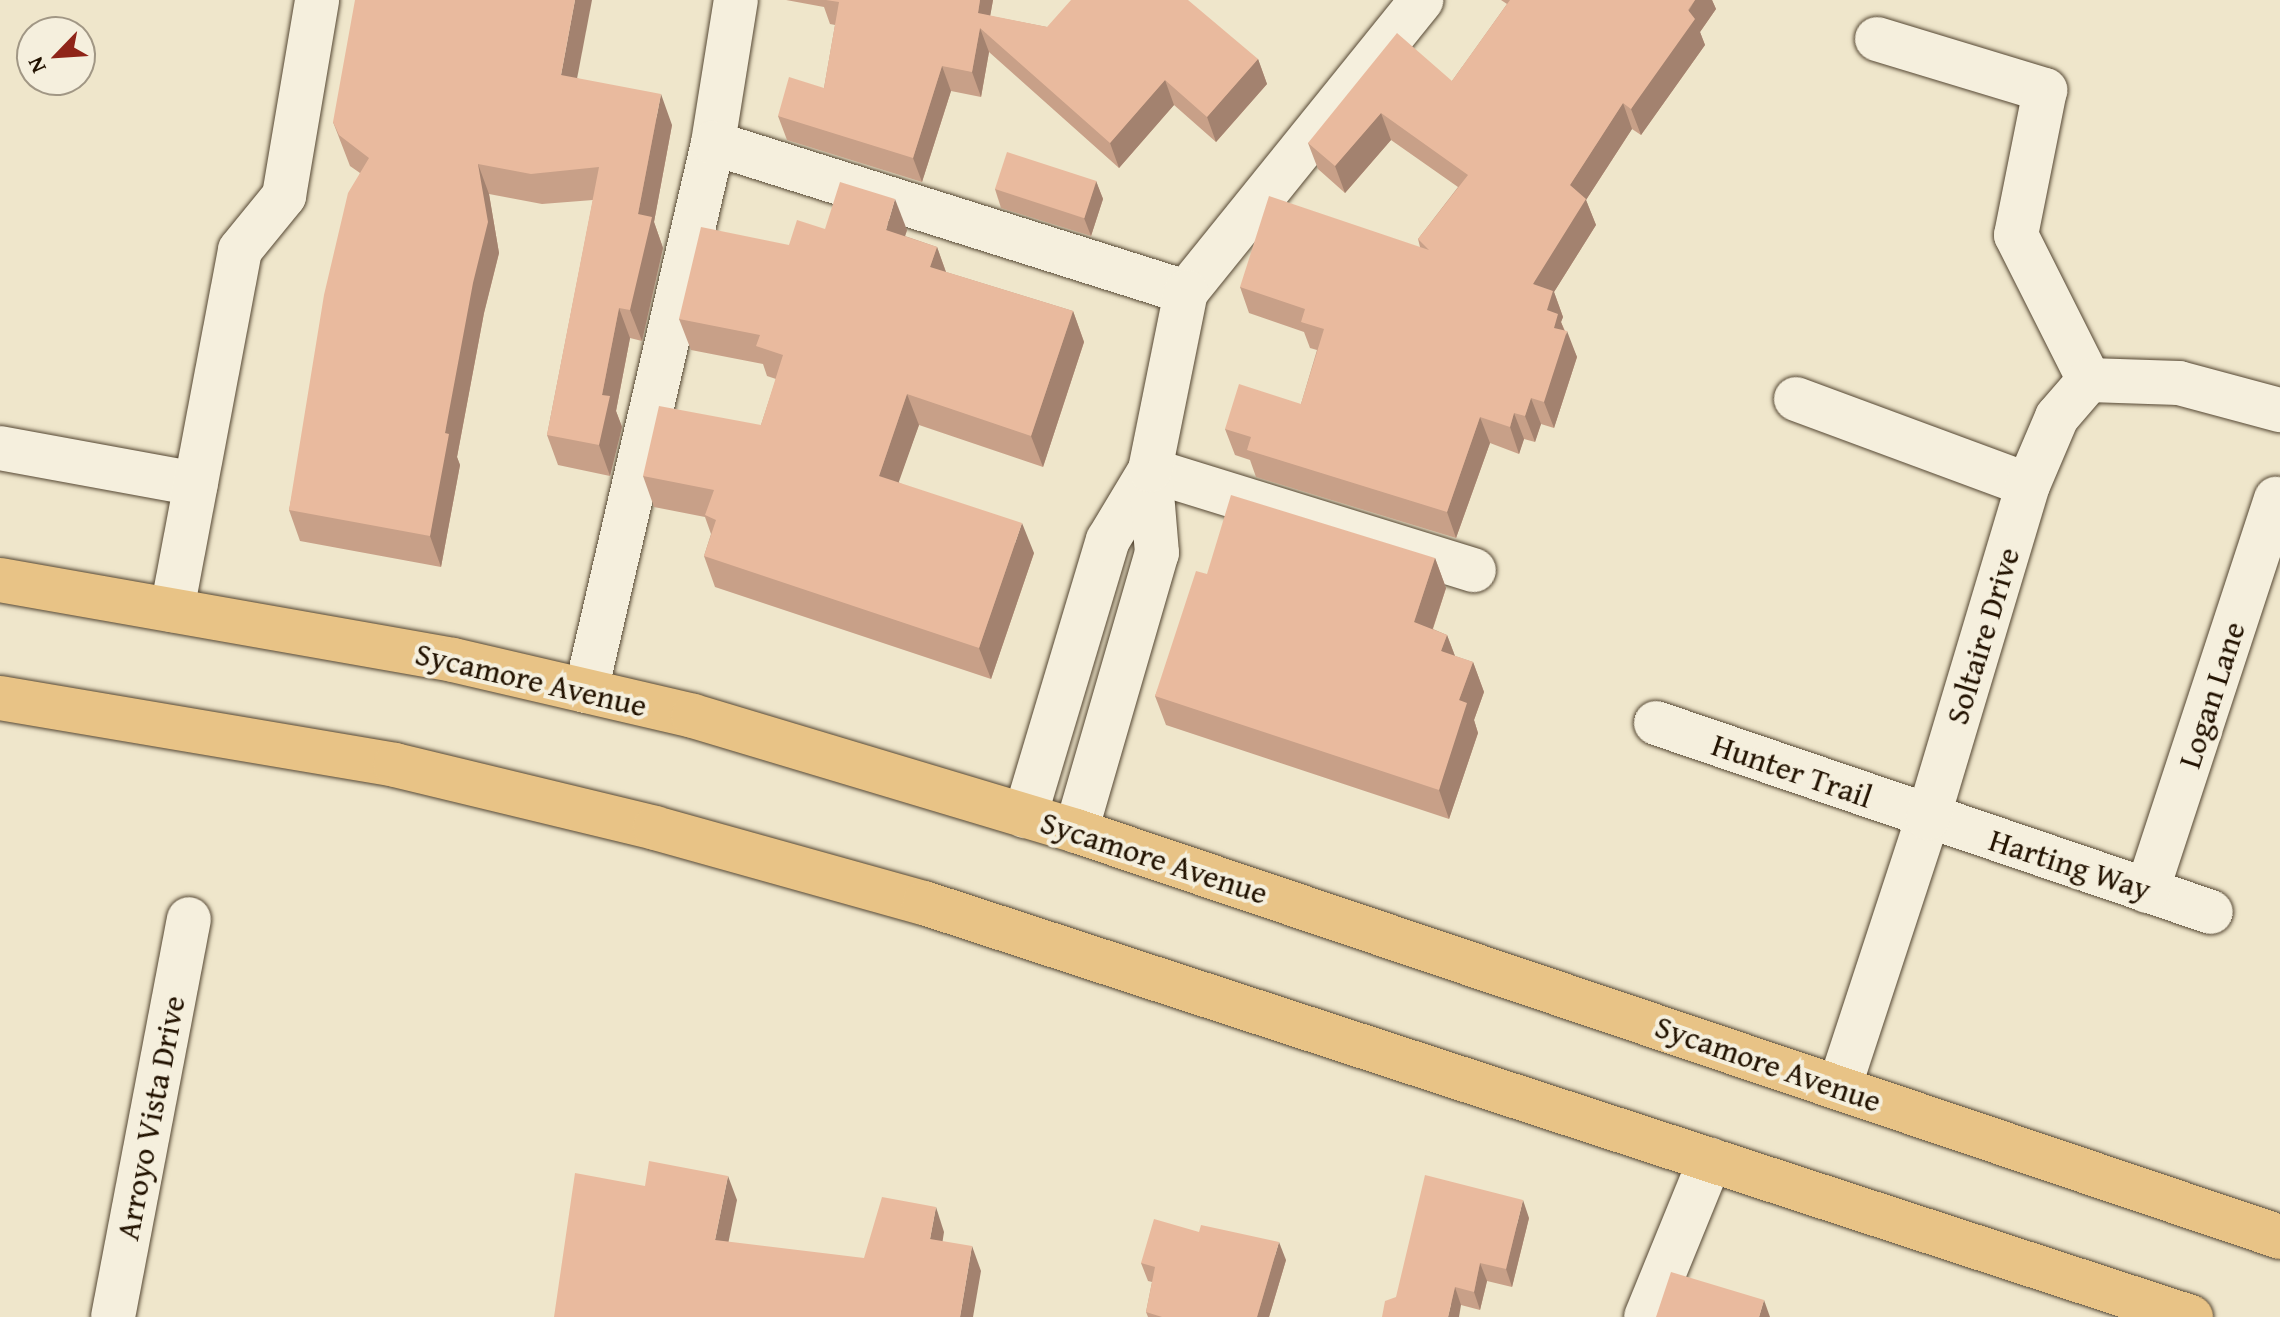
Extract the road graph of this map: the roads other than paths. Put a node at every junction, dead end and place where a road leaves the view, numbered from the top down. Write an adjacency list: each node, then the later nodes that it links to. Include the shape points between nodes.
1 (317, 0): 12 (street, via 284,196 240,250)
2 (736, 0): 5 (street)
3 (1422, 0): 6 (street)
4 (1877, 39): 7 (street, via 2045,90 2016,235)
5 (713, 143): 6 (street); 18 (street)
6 (1186, 292): 11 (street)
7 (2089, 380): 9 (street, via 2179,383); 13 (street, Soltaire Drive, via 2057,417)
8 (1796, 399): 13 (street)
9 (2280, 410)
10 (0, 448): 12 (street)
11 (1150, 470): 15 (street); 21 (street, via 1108,540); 23 (street, via 1157,553)
12 (196, 484): 17 (street)
13 (2028, 485): 22 (street, Soltaire Drive)
14 (2276, 499): 24 (street, Logan Lane)
15 (1474, 570)
16 (0, 580): 17 (main road, Sycamore Avenue)
17 (172, 610): 18 (main road, Sycamore Avenue, via 453,660)
18 (586, 691): 21 (main road, Sycamore Avenue, via 693,716)
19 (0, 698): 28 (main road, via 395,765 655,828 924,903)
20 (1656, 723): 22 (street, Hunter Trail)
21 (1025, 816): 23 (main road, Sycamore Avenue)
22 (1928, 818): 24 (street, Harting Way); 27 (street, Soltaire Drive)
23 (1076, 831): 27 (main road, Sycamore Avenue)
24 (2147, 891): 25 (street, Harting Way)
25 (2211, 912)
26 (189, 919): 30 (street, Arroyo Vista Drive)
27 (1839, 1088): 29 (main road, Sycamore Avenue)
28 (1710, 1160): 31 (street); 32 (main road)
29 (2280, 1237)
30 (113, 1317)
31 (1646, 1317)
32 (2191, 1317)

